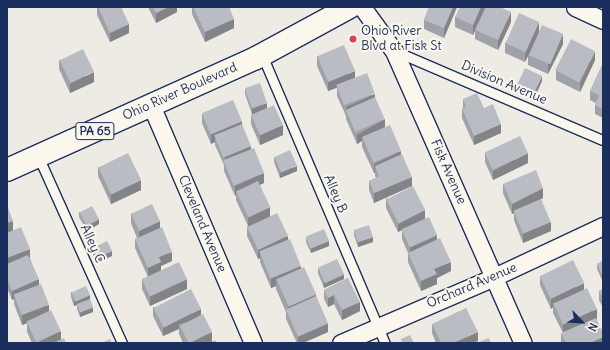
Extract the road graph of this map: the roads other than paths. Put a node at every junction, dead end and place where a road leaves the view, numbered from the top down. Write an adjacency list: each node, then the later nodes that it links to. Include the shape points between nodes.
1 (350, 7): 6 (highway, Ohio River Boulevard / PA 65)
2 (362, 7): 5 (street, Fisk Avenue)
3 (575, 7): 4 (street)
4 (603, 20)
5 (394, 51): 8 (lane, Division Avenue); 12 (street, Fisk Avenue)
6 (262, 55): 7 (highway, Ohio River Boulevard / PA 65); 13 (lane, Alley B)
7 (151, 105): 9 (highway, Ohio River Boulevard / PA 65); 15 (street, Cleveland Avenue)
8 (603, 140)
9 (38, 156): 10 (highway, Ohio River Boulevard / PA 65); 14 (lane, Alley C)
10 (7, 170)
11 (603, 226): 12 (street, Orchard Avenue)
12 (494, 278): 13 (street, Orchard Avenue); 18 (street, Fisk Avenue)
13 (377, 326): 16 (street, Orchard Avenue); 17 (lane, Alley B)
14 (122, 343)
15 (253, 343)
16 (341, 343)
17 (385, 343)
18 (523, 343)

